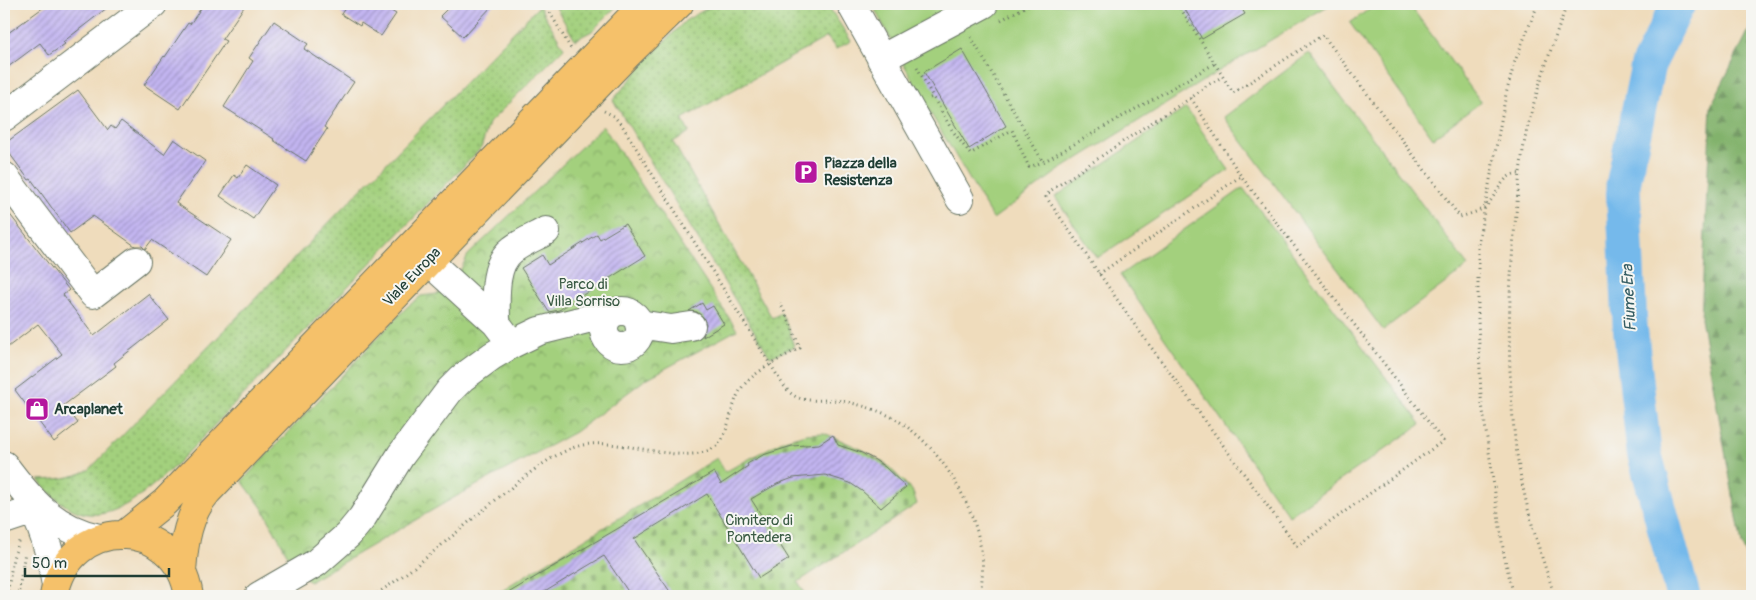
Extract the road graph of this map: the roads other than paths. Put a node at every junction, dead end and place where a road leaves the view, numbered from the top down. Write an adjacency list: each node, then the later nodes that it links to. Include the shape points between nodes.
1 (152, 4): 7 (street)
2 (644, 4): 17 (main road, Viale Europa, via 165,502)
3 (679, 4): 12 (main road, Viale Europa)
4 (851, 4): 6 (street)
5 (990, 13): 6 (street, via 968,31)
6 (882, 59): 9 (street, via 921,103)
7 (4, 117)
8 (4, 176): 11 (street, via 92,294)
9 (960, 199)
10 (546, 232): 14 (street, via 511,250 503,261 498,275)
11 (136, 261)
12 (428, 261): 14 (street); 18 (main road, Viale Europa, via 200,500 187,532)
13 (691, 326): 14 (street, via 671,329 613,319)
14 (504, 333): 20 (street, via 476,367 450,390 348,535 316,563)
15 (4, 465): 16 (street)
16 (21, 513): 17 (street, via 46,514 75,532); 19 (street, via 47,545)
17 (112, 536): 18 (main road, Viale Europa, via 138,536 160,546 170,555); 19 (main road, Viale Europa, via 82,547 75,553 61,572)
18 (185, 584)
19 (55, 591)
20 (259, 596)

